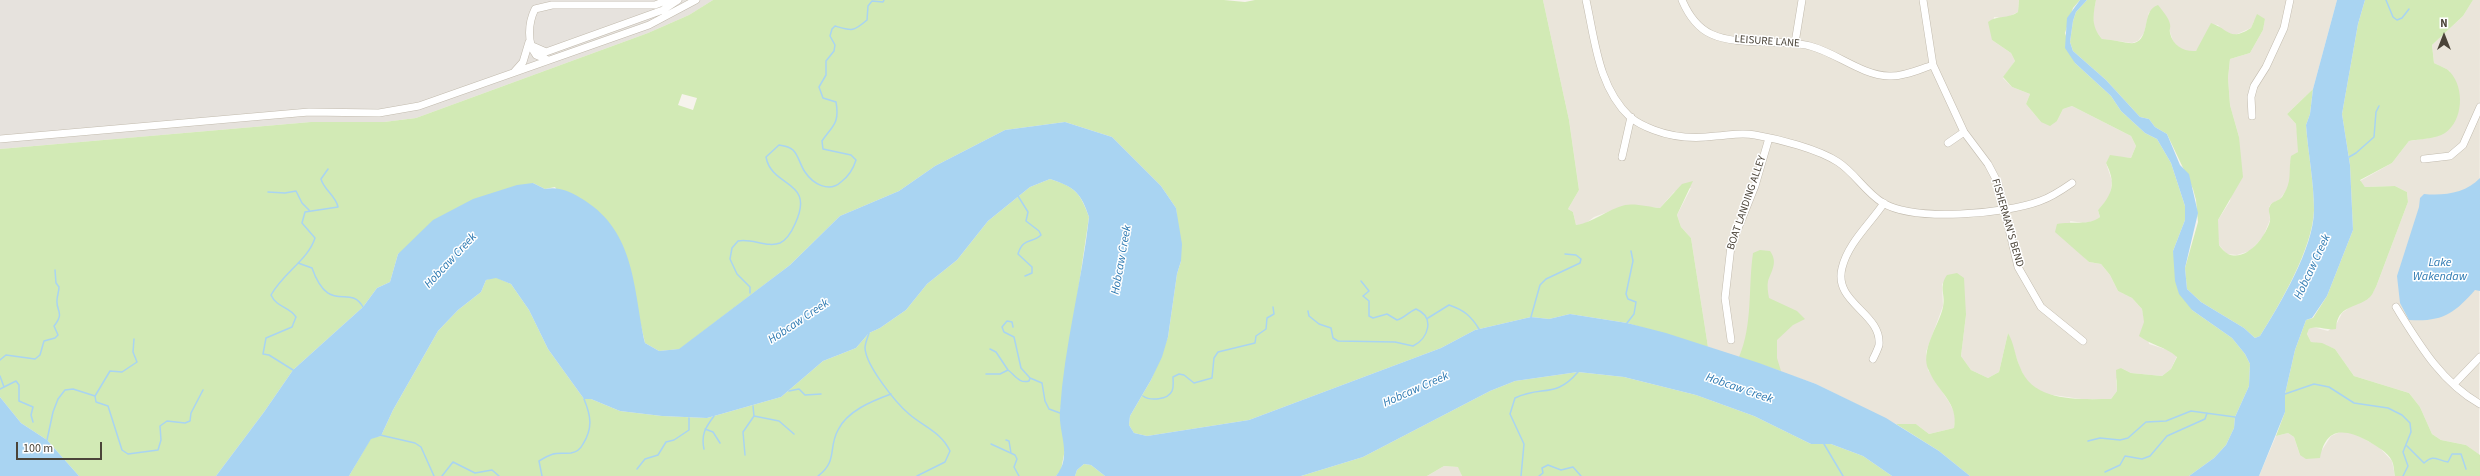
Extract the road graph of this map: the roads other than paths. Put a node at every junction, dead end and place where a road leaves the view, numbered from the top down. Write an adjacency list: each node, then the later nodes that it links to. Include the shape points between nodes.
1 (668, 0): 9 (street, via 655,5 542,6 535,9 532,15)
2 (678, 0): 11 (street, via 664,10 546,52)
3 (696, 0): 12 (street, via 649,24)
4 (1586, 0): 17 (street, via 1604,79)
5 (1682, 0): 10 (street, LEISURE LANE, via 1699,27 1711,34 1731,40)
6 (1802, 0): 10 (street)
7 (1923, 0): 13 (street, FISHERMAN'S BEND)
8 (2290, 0): 16 (street, via 2284,28 2250,97)
9 (530, 37): 11 (street); 14 (street, via 523,62)
10 (1795, 43): 13 (street, LEISURE LANE, via 1811,46 1872,73 1890,76)
11 (530, 45): 12 (street, via 536,56)
12 (549, 60): 14 (street)
13 (1933, 64): 18 (street, FISHERMAN'S BEND)
14 (513, 72): 20 (street, via 419,106 391,112 309,112)
15 (2480, 107): 23 (street, via 2463,145 2450,156)
16 (2252, 116)
17 (1630, 117): 19 (street, via 1647,127 1681,138 1738,133); 22 (street)
18 (1964, 132): 21 (street); 26 (street, FISHERMAN'S BEND, via 1995,177)
19 (1768, 138): 25 (street, via 1813,151 1838,162 1862,187); 28 (street, BOAT LANDING ALLEY, via 1755,186 1731,246 1725,298)
20 (0, 139)
21 (1948, 143)
22 (1622, 156)
23 (2424, 158)
24 (2072, 183): 26 (street, via 2040,202)
25 (1884, 203): 26 (street, via 1927,213 1985,213); 31 (street, via 1855,243 1842,269 1844,292 1876,329 1879,345)
26 (2004, 210): 29 (street, FISHERMAN'S BEND, via 2018,267 2042,307)
27 (2396, 308): 32 (street, via 2425,354 2439,372)
28 (1731, 340)
29 (2083, 341)
30 (2480, 357): 32 (street)
31 (1873, 359)
32 (2454, 384): 33 (street)
33 (2480, 404)

